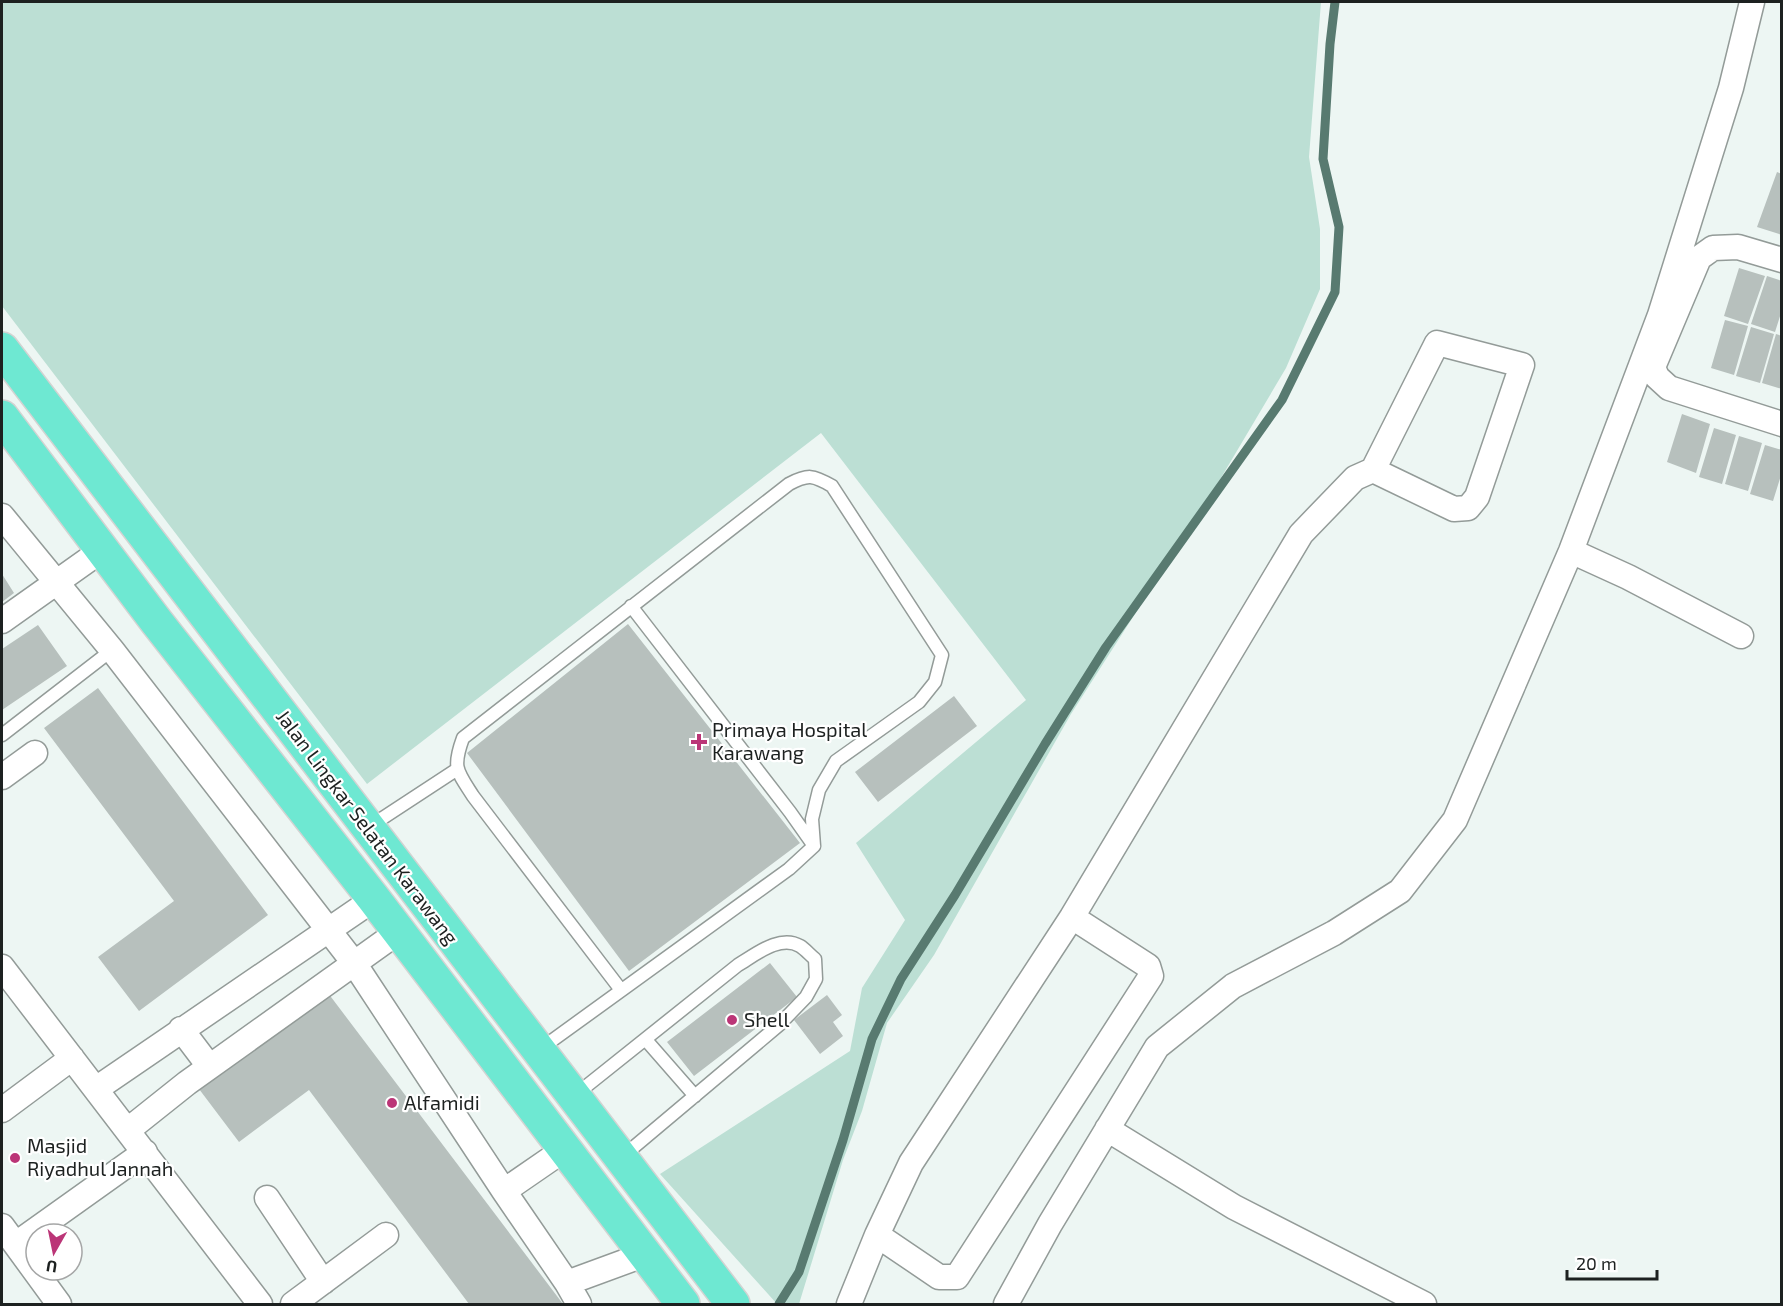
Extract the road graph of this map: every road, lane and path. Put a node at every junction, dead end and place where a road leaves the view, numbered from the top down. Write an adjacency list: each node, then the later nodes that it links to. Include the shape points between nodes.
1 (1752, 2): 9 (street, via 1731,88 1660,315)
2 (1782, 260): 5 (street, via 1738,247 1713,248 1699,258 1653,367 1669,388)
3 (2, 349): 19 (main road, Jalan Lingkar Selatan Karawang)
4 (2, 417): 8 (main road, Jalan Lingkar Selatan Karawang)
5 (1782, 424)
6 (1373, 470): 6 (street, via 1437,344 1522,366 1477,497 1468,508 1454,509); 22 (street, via 1355,478 1301,534)
7 (2, 518): 10 (street)
8 (102, 550): 10 (street); 21 (main road, Jalan Lingkar Selatan Karawang)
9 (1570, 551): 13 (street); 37 (street, via 1455,820 1400,891 1334,933 1233,986 1157,1047)
10 (56, 581): 12 (street); 14 (street)
11 (631, 606): 17 (lane, via 463,738); 20 (lane); 20 (lane, via 789,484 805,476 832,486 942,655 935,682 919,702 836,761 819,790 812,819)
12 (2, 621)
13 (1741, 636)
14 (112, 650): 15 (lane); 23 (street)
15 (2, 735)
16 (35, 753): 18 (street)
17 (456, 770): 19 (lane); 27 (lane, via 510,847)
18 (2, 777)
19 (368, 828): 30 (main road, Jalan Lingkar Selatan Karawang)
20 (814, 846): 27 (lane, via 789,869)
21 (374, 899): 23 (street); 24 (main road, Jalan Lingkar Selatan Karawang)
22 (1072, 917): 46 (street, via 911,1163); 46 (street, via 1148,966 1151,976 957,1277 939,1277)
23 (328, 930): 25 (street); 28 (street)
24 (398, 932): 25 (street); 39 (main road, Jalan Lingkar Selatan Karawang)
25 (354, 963): 32 (street); 42 (street)
26 (2, 967): 31 (street)
27 (621, 990): 30 (lane)
28 (181, 1029): 32 (street); 33 (street)
29 (646, 1040): 34 (lane); 34 (lane, via 738,965 768,948 783,942 800,945 815,959 816,979 806,997 779,1025); 35 (lane)
30 (537, 1051): 35 (main road, Jalan Lingkar Selatan Karawang)
31 (72, 1058): 33 (street); 36 (street)
32 (209, 1066): 38 (street)
33 (96, 1089): 38 (street)
34 (694, 1096): 41 (lane)
35 (573, 1097): 41 (main road, Jalan Lingkar Selatan Karawang)
36 (2, 1110)
37 (1107, 1128): 57 (street); 58 (street, via 1234,1207)
38 (128, 1130): 40 (street)
39 (565, 1149): 42 (street); 47 (main road, Jalan Lingkar Selatan Karawang)
40 (145, 1152): 44 (street); 52 (street)
41 (620, 1159): 50 (main road, Jalan Lingkar Selatan Karawang)
42 (504, 1191): 49 (street)
43 (267, 1198): 48 (street)
44 (9, 1235): 51 (street)
45 (386, 1235): 48 (street)
46 (877, 1235): 56 (street)
47 (646, 1254): 49 (street); 55 (main road, Jalan Lingkar Selatan Karawang)
48 (323, 1282): 53 (street)
49 (567, 1283): 54 (street)
50 (726, 1296)
51 (58, 1305)
52 (260, 1305)
53 (293, 1305)
54 (579, 1305)
55 (683, 1305)
56 (849, 1305)
57 (1006, 1305)
58 (1424, 1305)

